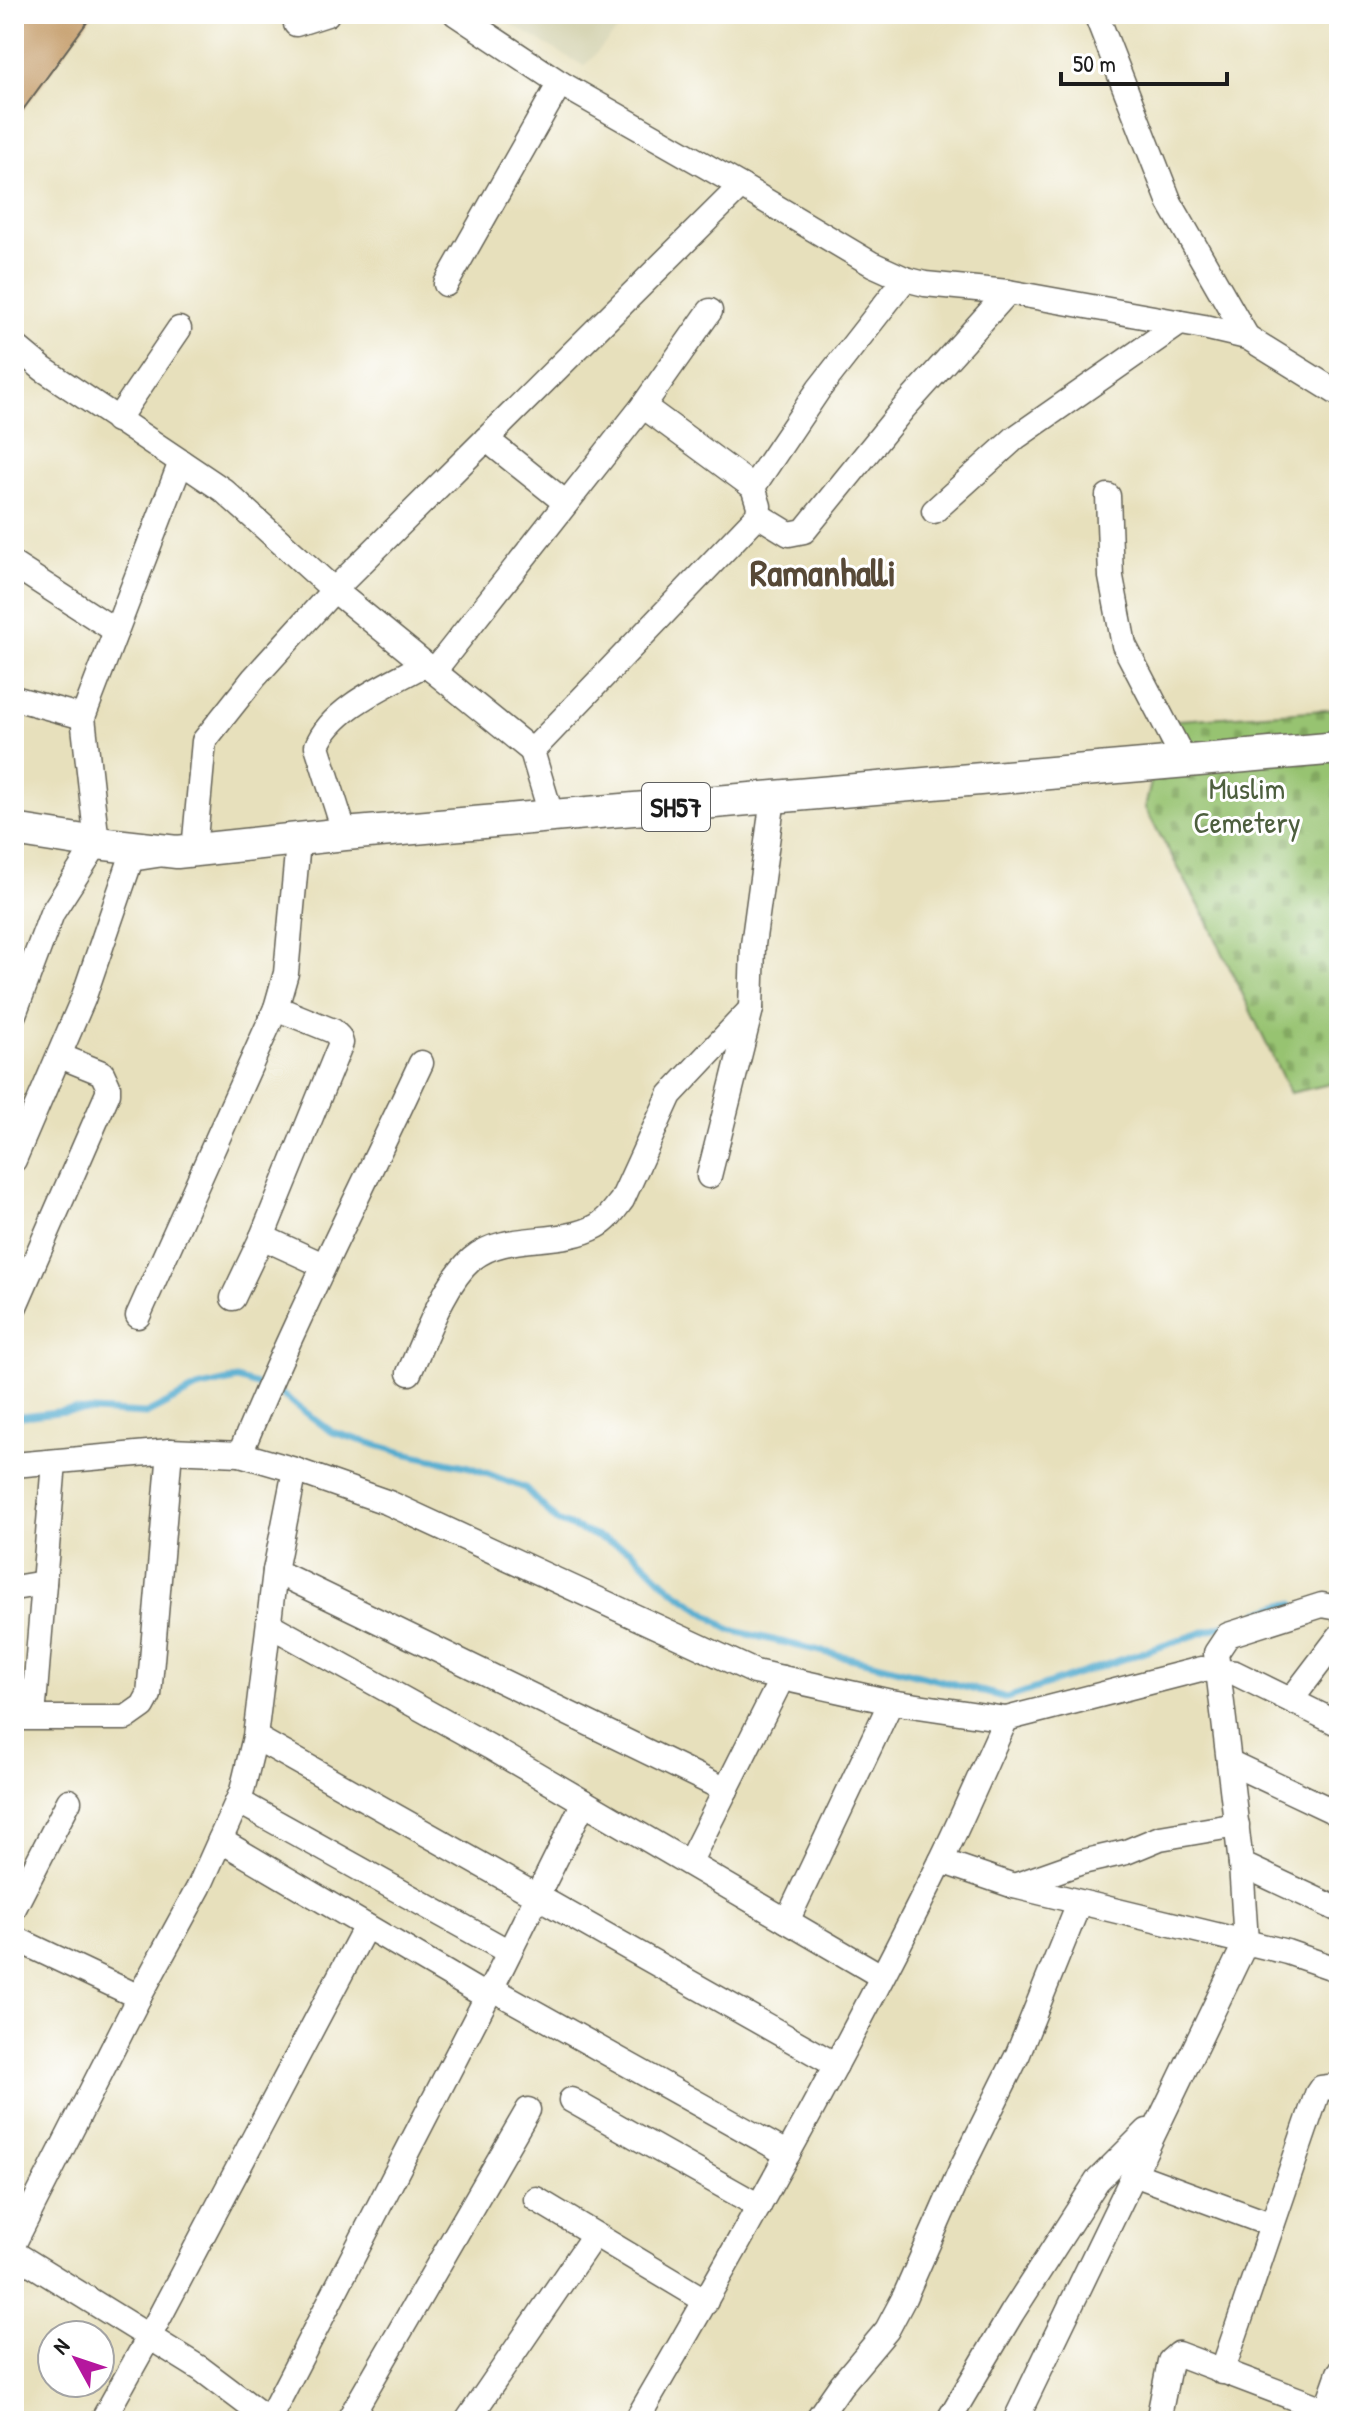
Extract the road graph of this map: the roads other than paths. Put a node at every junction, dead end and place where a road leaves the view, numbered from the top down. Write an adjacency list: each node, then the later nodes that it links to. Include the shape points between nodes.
1 (327, 14): 4 (street)
2 (456, 14): 5 (street)
3 (1096, 14): 13 (street, via 1170,203)
4 (296, 24)
5 (560, 83): 6 (street); 8 (street)
6 (741, 186): 7 (street); 18 (street)
7 (905, 279): 9 (street); 20 (street, via 819,389)
8 (446, 284)
9 (1008, 292): 11 (street); 24 (street, via 804,531 789,534)
10 (710, 311): 16 (street)
11 (1180, 323): 13 (street); 23 (street, via 1015,438)
12 (179, 329): 17 (street)
13 (1247, 337): 15 (street)
14 (14, 345): 17 (street)
15 (1339, 394)
16 (643, 406): 20 (street); 22 (street)
17 (117, 420): 19 (street)
18 (486, 439): 22 (street); 26 (street)
19 (181, 462): 26 (street, via 223,490); 27 (street)
20 (753, 487): 24 (street)
21 (1108, 496): 33 (street, via 1111,577 1124,645)
22 (566, 503): 28 (street)
23 (934, 511)
24 (758, 515): 32 (street)
25 (14, 565): 27 (street)
26 (334, 590): 28 (street); 39 (street, via 204,741)
27 (116, 631): 30 (street)
28 (429, 667): 32 (street); 37 (street, via 350,708 322,733 317,746)
29 (14, 698): 30 (street)
30 (83, 717): 38 (street)
31 (1339, 748): 33 (main road, SH57)
32 (532, 751): 35 (street)
33 (1185, 762): 34 (main road, SH57)
34 (773, 798): 35 (main road, SH57); 42 (street, via 753,945)
35 (552, 818): 37 (main road, SH57)
36 (14, 830): 38 (main road, SH57)
37 (340, 835): 39 (main road, SH57); 41 (street, via 298,842 287,962)
38 (97, 843): 39 (main road, SH57); 40 (street, via 52,913)
39 (186, 851): 43 (street, via 131,859)
40 (16, 1004)
41 (276, 1008): 47 (street, via 333,1031 341,1043); 51 (street)
42 (751, 1009): 46 (street); 52 (street, via 670,1095 611,1214 584,1232 495,1247 474,1257 449,1289)
43 (60, 1056): 45 (street); 50 (street, via 102,1073 108,1093)
44 (421, 1063): 48 (street)
45 (14, 1160)
46 (709, 1176)
47 (262, 1237): 48 (street); 49 (street)
48 (323, 1265): 54 (street)
49 (233, 1298)
50 (15, 1306)
51 (138, 1316)
52 (409, 1373)
53 (170, 1451): 54 (street); 55 (street); 68 (street, via 149,1695 143,1706 126,1718)
54 (240, 1454): 57 (street)
55 (54, 1462): 56 (street); 59 (street)
56 (14, 1465)
57 (295, 1470): 58 (street); 65 (street, via 389,1503 755,1672)
58 (275, 1571): 62 (street); 73 (street)
59 (44, 1583): 60 (street); 68 (street)
60 (14, 1588)
61 (1339, 1608): 64 (street, via 1322,1605 1228,1635 1216,1653)
62 (270, 1625): 71 (street); 76 (street)
63 (1339, 1637): 66 (street)
64 (1219, 1670): 66 (street); 69 (street, via 1201,1669); 72 (street)
65 (782, 1678): 67 (street); 73 (street)
66 (1291, 1700): 70 (street)
67 (891, 1702): 69 (street); 88 (street)
68 (24, 1717)
69 (1006, 1719): 80 (street)
70 (1339, 1724)
71 (255, 1737): 75 (street); 84 (street)
72 (1229, 1762): 77 (street); 78 (street)
73 (726, 1790): 81 (street)
74 (69, 1801): 86 (street)
75 (238, 1801): 79 (street); 92 (street)
76 (584, 1802): 81 (street); 84 (street)
77 (1339, 1814)
78 (1237, 1825): 82 (street); 83 (street, via 1160,1838)
79 (220, 1840): 89 (street); 96 (street)
80 (941, 1861): 83 (street); 94 (street)
81 (689, 1863): 88 (street)
82 (1241, 1864): 87 (street); 91 (street)
83 (1014, 1886): 85 (street)
84 (537, 1895): 92 (street); 97 (street)
85 (1079, 1903): 91 (street); 120 (street, via 1018,2054 904,2298 887,2330)
86 (14, 1908)
87 (1339, 1910)
88 (787, 1921): 94 (street)
89 (366, 1926): 95 (street); 111 (street)
90 (14, 1938): 96 (street)
91 (1246, 1942): 93 (street); 101 (street)
92 (509, 1952): 95 (street)
93 (1339, 1970)
94 (881, 1976): 97 (street)
95 (489, 1993): 102 (street); 116 (street)
96 (139, 1997): 108 (street)
97 (836, 2065): 102 (street)
98 (1339, 2090): 106 (street, via 1321,2088 1317,2094)
99 (571, 2100): 105 (street)
100 (528, 2110): 117 (street)
101 (1163, 2116): 103 (street); 121 (street, via 1097,2181)
102 (788, 2154): 105 (street)
103 (1134, 2174): 106 (street); 122 (street)
104 (536, 2199): 107 (street)
105 (759, 2206): 110 (street)
106 (1272, 2225): 112 (street)
107 (594, 2235): 110 (street); 118 (street)
108 (14, 2243)
109 (14, 2253): 111 (street)
110 (706, 2301): 119 (street)
111 (149, 2337): 115 (street); 116 (street)
112 (1222, 2372): 114 (street); 123 (street, via 1173,2356)
113 (1339, 2373): 114 (street)
114 (1332, 2413)
115 (102, 2421)
116 (269, 2421)
117 (348, 2421)
118 (467, 2421)
119 (636, 2421)
120 (816, 2421)
121 (948, 2421)
122 (1015, 2421)
123 (1158, 2421)

